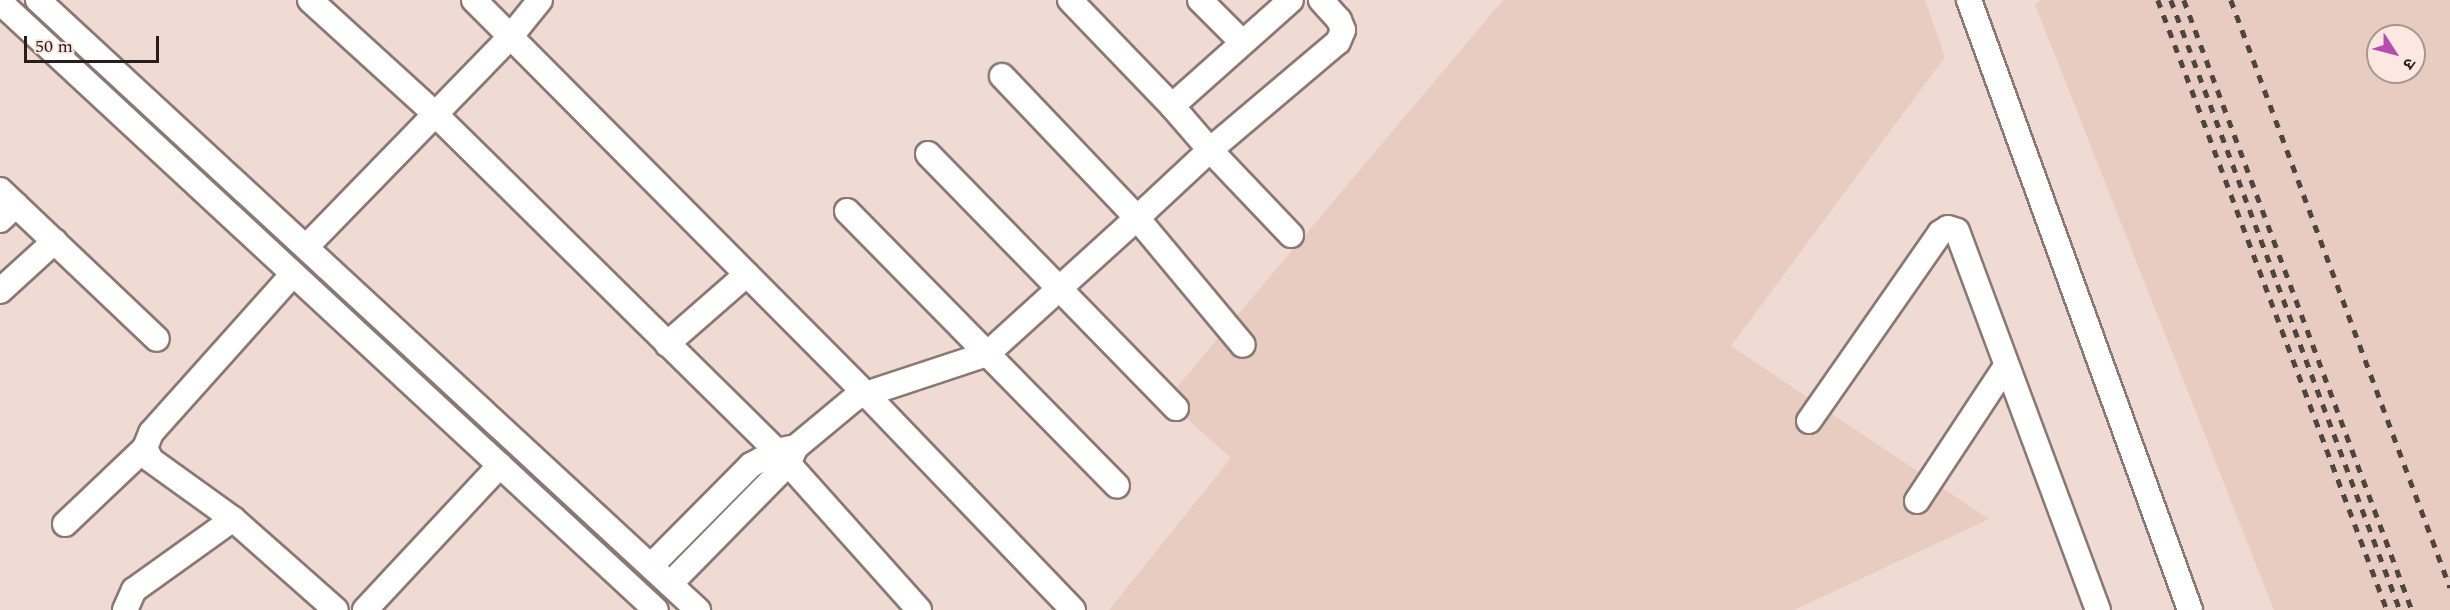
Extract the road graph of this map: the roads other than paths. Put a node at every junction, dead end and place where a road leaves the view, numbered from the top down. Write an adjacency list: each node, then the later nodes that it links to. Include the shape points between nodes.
1 (38, 0): 23 (street)
2 (310, 0): 15 (street)
3 (474, 0): 11 (street)
4 (540, 0): 11 (street)
5 (1070, 0): 14 (street)
6 (1200, 0): 12 (street)
7 (1291, 0): 12 (street)
8 (1321, 0): 16 (street, via 1339,20 1342,30 1338,42)
9 (1969, 0): 53 (street)
10 (1, 4): 25 (street)
11 (511, 36): 15 (street); 24 (street)
12 (1241, 41): 14 (street)
13 (1002, 76): 20 (street)
14 (1172, 106): 16 (street)
15 (434, 112): 23 (street); 29 (street)
16 (1210, 150): 20 (street); 21 (street)
17 (928, 154): 26 (street)
18 (5, 205): 22 (street)
19 (847, 211): 31 (street)
20 (1137, 218): 26 (street); 30 (street)
21 (1291, 235)
22 (55, 242): 27 (street); 28 (street)
23 (306, 247): 43 (street)
24 (747, 273): 29 (street); 33 (street)
25 (293, 274): 36 (street, via 151,432); 38 (street)
26 (1060, 289): 31 (street); 34 (street)
27 (0, 291)
28 (157, 339)
29 (667, 344): 37 (street)
30 (1244, 345)
31 (987, 354): 33 (street); 39 (street)
32 (2007, 366): 35 (street, via 1964,243 1957,231 1948,228 1940,233); 40 (street); 52 (street)
33 (866, 394): 37 (street, via 855,398); 51 (street)
34 (1176, 408)
35 (1809, 421)
36 (145, 448): 41 (street, via 151,460); 42 (street)
37 (787, 454): 43 (street, via 751,465); 44 (street); 50 (street)
38 (500, 465): 47 (street); 48 (street)
39 (1117, 486)
40 (1917, 501)
41 (233, 519): 45 (street, via 134,590); 46 (street)
42 (65, 524)
43 (651, 566): 44 (street)
44 (670, 584): 49 (street)
45 (125, 610)
46 (336, 610)
47 (365, 610)
48 (656, 610)
49 (698, 610)
50 (919, 610)
51 (1073, 610)
52 (2098, 610)
53 (2190, 610)

